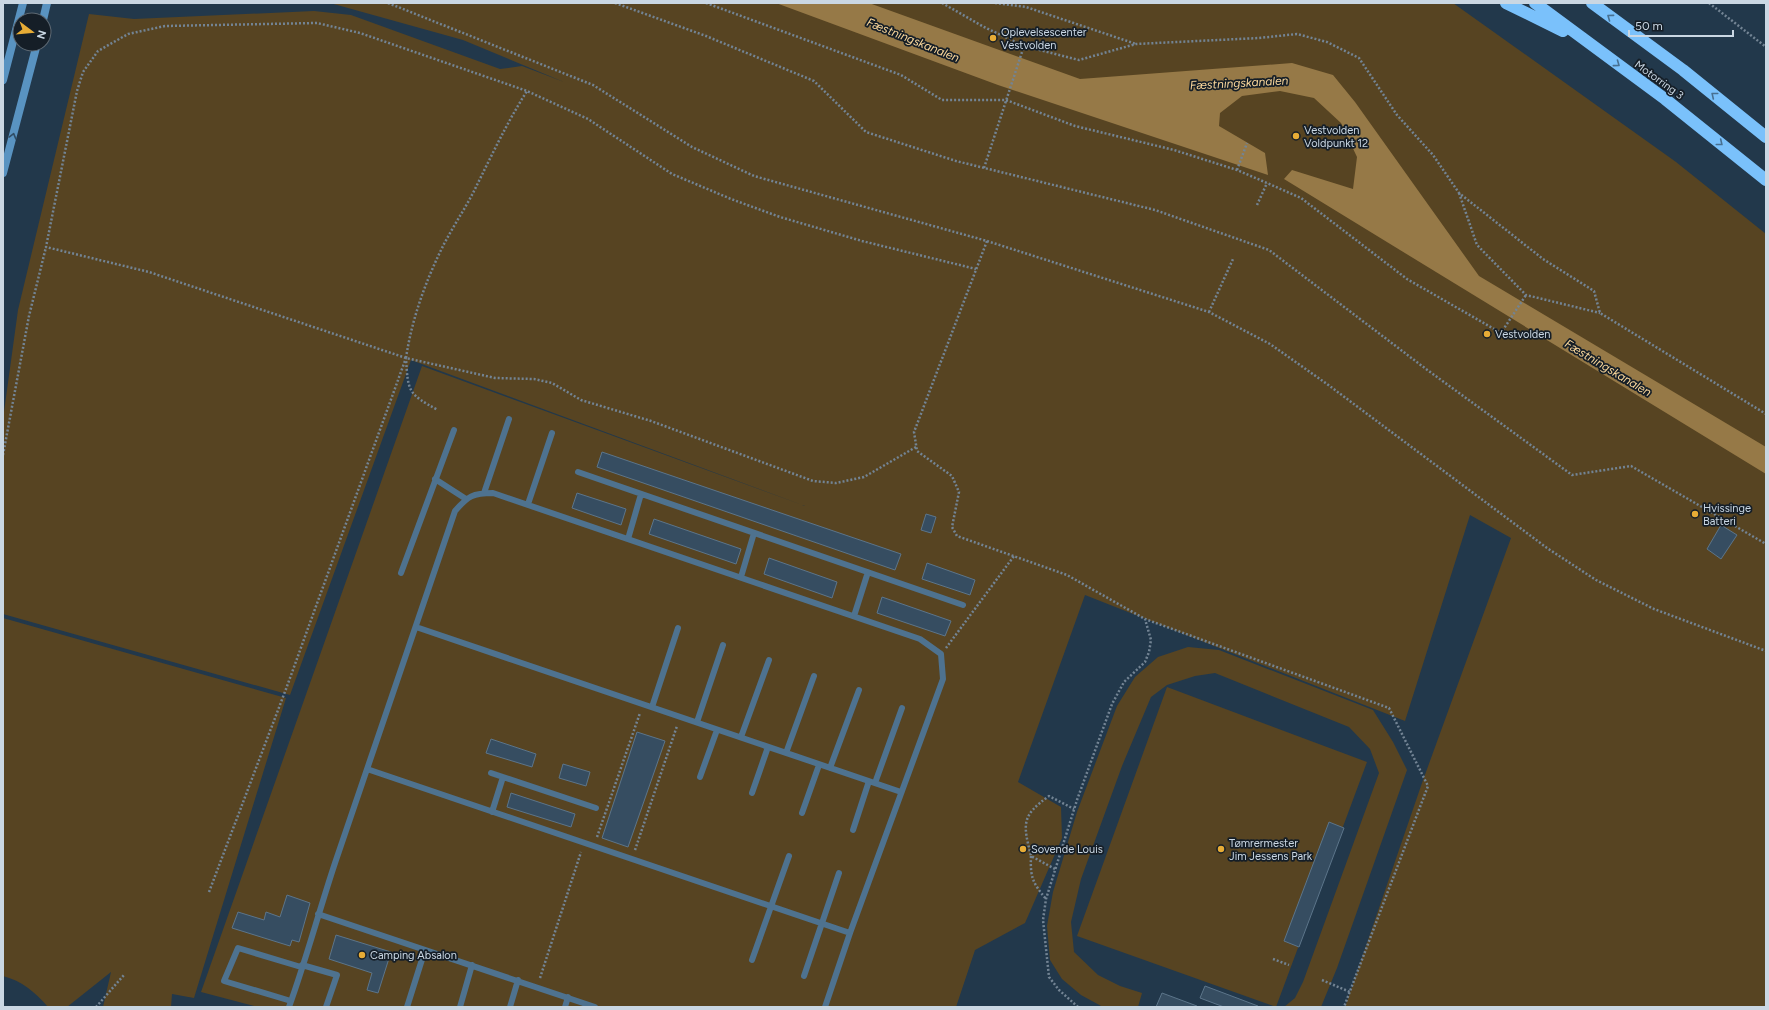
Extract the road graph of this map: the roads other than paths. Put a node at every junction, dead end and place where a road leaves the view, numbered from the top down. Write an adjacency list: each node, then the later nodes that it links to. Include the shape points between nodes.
1 (23, 3): 7 (main road)
2 (1506, 3): 5 (highway)
3 (1535, 3): 5 (highway, Motorring 3)
4 (1592, 3): 8 (highway, Motorring 3, one-way to 4, via 1683,70)
5 (1585, 42): 10 (highway, Motorring 3, one-way to 10, via 1665,99)
6 (35, 52): 9 (main road, one-way to 6)
7 (3, 80)
8 (1766, 137)
9 (3, 173)
10 (1766, 180)
11 (509, 419): 16 (lane)
12 (454, 430): 15 (lane)
13 (552, 433): 19 (lane)
14 (578, 472): 17 (lane)
15 (435, 479): 18 (lane); 23 (lane)
16 (484, 492): 18 (lane); 19 (lane, via 493,492)
17 (641, 494): 20 (lane); 21 (lane)
18 (466, 499): 27 (lane, via 455,511)
19 (528, 504): 21 (lane)
20 (754, 533): 22 (lane); 24 (lane)
21 (628, 538): 24 (lane)
22 (868, 572): 25 (lane); 26 (lane)
23 (401, 573)
24 (741, 578): 26 (lane)
25 (964, 605)
26 (854, 616): 47 (lane, via 920,639 941,654 943,679)
27 (416, 627): 33 (lane); 42 (lane)
28 (678, 628): 33 (lane)
29 (724, 645): 35 (lane)
30 (769, 660): 37 (lane)
31 (814, 676): 39 (lane)
32 (859, 690): 41 (lane)
33 (652, 707): 35 (lane)
34 (902, 708): 46 (lane)
35 (697, 722): 36 (lane)
36 (716, 730): 37 (lane); 45 (lane)
37 (741, 737): 38 (lane)
38 (768, 747): 39 (lane); 48 (lane)
39 (786, 753): 40 (lane)
40 (819, 765): 41 (lane); 51 (lane)
41 (830, 768): 46 (lane)
42 (367, 769): 50 (lane); 56 (lane)
43 (491, 773): 44 (lane)
44 (503, 777): 49 (lane); 50 (lane)
45 (700, 777)
46 (872, 782): 47 (lane); 52 (lane)
47 (901, 792): 58 (lane)
48 (752, 793)
49 (596, 808)
50 (492, 812): 55 (lane)
51 (802, 813)
52 (853, 830)
53 (789, 856): 55 (lane)
54 (839, 873): 57 (lane)
55 (771, 907): 57 (lane); 60 (lane)
56 (318, 914): 59 (lane); 62 (lane)
57 (822, 924): 58 (lane); 63 (lane)
58 (850, 933): 73 (lane)
59 (425, 950): 61 (lane); 68 (lane)
60 (752, 960)
61 (472, 965): 64 (lane); 69 (lane)
62 (302, 966): 66 (lane); 66 (lane, via 238,948 224,981); 67 (lane, via 337,975)
63 (804, 976)
64 (518, 980): 65 (lane); 70 (lane)
65 (568, 997): 71 (lane); 72 (lane)
66 (290, 1004)
67 (326, 1007)
68 (407, 1007)
69 (460, 1007)
70 (510, 1007)
71 (565, 1007)
72 (596, 1007)
73 (825, 1007)

